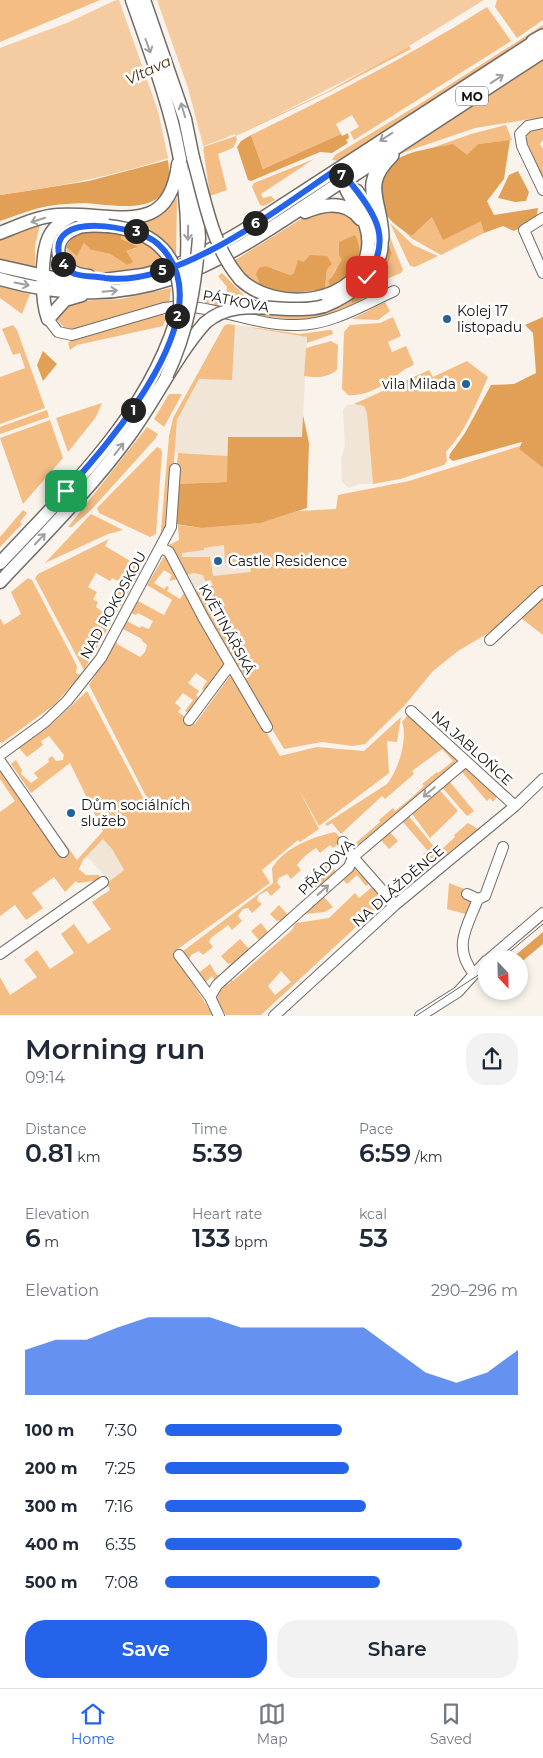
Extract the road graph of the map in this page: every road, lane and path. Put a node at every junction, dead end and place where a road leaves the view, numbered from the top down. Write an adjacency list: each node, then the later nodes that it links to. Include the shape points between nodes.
1 (132, 0): 6 (main road, one-way to 6, via 163,88)
2 (144, 0): 7 (main road, one-way to 2, via 180,102)
3 (540, 43): 5 (highway, MO, one-way to 3); 8 (main road, MO, one-way to 8)
4 (543, 123): 9 (street, via 528,126 520,134 522,146)
5 (412, 135): 8 (highway, MO); 15 (highway, via 384,162 375,177 373,196 380,220)
6 (179, 149): 12 (main road, via 175,186 164,204 142,216); 24 (main road, one-way to 24, bridge, via 188,225)
7 (194, 158): 23 (main road, bridge, via 217,242 229,266 254,290 272,298); 26 (main road, bridge, via 199,223 196,272 184,331)
8 (341, 174): 13 (main road, MO); 15 (main road, via 370,210); 19 (main road, MO, via 201,255 160,270)
9 (543, 190)
10 (77, 215): 12 (main road); 14 (main road, one-way to 14, via 52,216); 20 (main road, via 64,220 51,232 46,247)
11 (543, 218): 17 (street, via 524,230)
12 (109, 221): 19 (main road, via 71,230 62,239 59,254 64,266 73,273); 24 (main road, bridge, via 142,233 161,246 177,275)
13 (280, 222): 15 (main road, via 318,207 336,205 357,216); 22 (main road, MO, one-way to 13, via 138,288 178,278 216,261)
14 (0, 233)
15 (374, 237): 23 (main road, via 378,259 367,277 348,294)
16 (0, 266): 20 (main road)
17 (543, 273)
18 (0, 279): 20 (main road, one-way to 20)
19 (114, 279): 20 (main road)
20 (47, 285): 22 (main road, MO); 25 (main road)
21 (394, 291): 25 (street, PÁTKOVA, via 338,316 296,325 182,306 164,308 72,335 58,332)
22 (92, 292): 25 (main road, via 65,300)
23 (322, 301): 26 (main road, bridge, via 298,310 253,307 226,311 206,323)
24 (180, 307): 29 (main road, via 158,368 121,428)
25 (48, 319)
26 (167, 375): 30 (main road, one-way to 26, via 104,468 139,422)
27 (175, 469): 28 (street, NAD ROKOSKOU, via 171,527)
28 (161, 548): 33 (street, KVĚTINÁŘSKÁ, via 169,552); 37 (street, NAD ROKOSKOU, via 101,658 83,684 45,722)
29 (0, 563)
30 (0, 582)
31 (543, 591): 32 (street)
32 (490, 640)
33 (230, 665): 35 (street); 36 (street, KVĚTINÁŘSKÁ)
34 (411, 711): 39 (street, NA JABLOŇCE)
35 (189, 720)
36 (267, 727)
37 (0, 755)
38 (0, 761): 44 (street)
39 (466, 761): 41 (street, NA JABLOŇCE); 45 (street, PŘÁDOVA, one-way to 45)
40 (543, 779): 41 (street, NA DLÁŽDĚNCE)
41 (515, 806): 49 (street, NA DLÁŽDĚNCE)
42 (343, 842): 45 (street)
43 (503, 848): 48 (street, via 485,896)
44 (63, 852)
45 (353, 857): 49 (street); 56 (street, PŘÁDOVA, one-way to 45, via 217,985 349,867)
46 (102, 882): 52 (street)
47 (467, 894): 48 (street)
48 (478, 899): 55 (street, via 463,939 462,951)
49 (395, 905): 58 (street, NA DLÁŽDĚNCE)
50 (543, 913): 51 (street)
51 (500, 950)
52 (0, 954)
53 (180, 955): 56 (street)
54 (478, 970): 55 (street)
55 (474, 974): 59 (street, via 458,992)
56 (210, 997): 57 (street)
57 (220, 1016)
58 (274, 1016)
59 (420, 1016)

